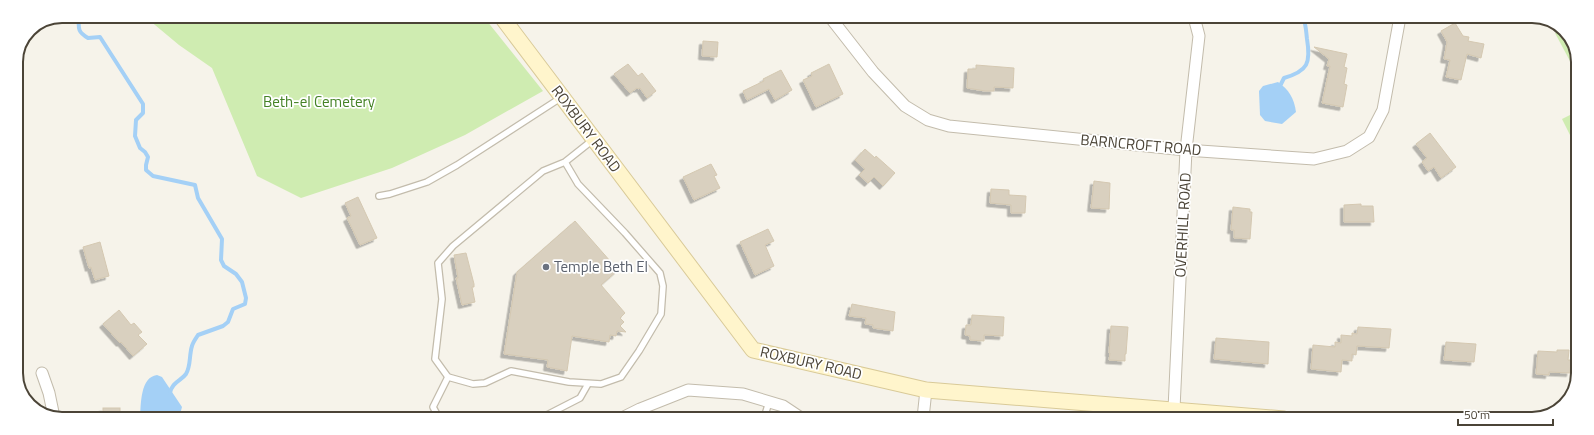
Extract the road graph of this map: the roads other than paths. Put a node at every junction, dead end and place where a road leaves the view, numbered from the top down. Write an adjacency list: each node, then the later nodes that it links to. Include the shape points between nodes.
1 (506, 23): 5 (street, ROXBURY ROAD)
2 (835, 23): 7 (street, BARNCROFT ROAD, via 873,72 906,106 928,120 949,126)
3 (1196, 23): 7 (street, OVERHILL ROAD, via 1199,36)
4 (1399, 23): 7 (street, BARNCROFT ROAD, via 1383,110 1369,137 1347,150 1314,159)
5 (562, 97): 6 (street, ROXBURY ROAD); 9 (lane, via 427,182)
6 (594, 139): 8 (lane); 13 (street, ROXBURY ROAD, via 753,350)
7 (1186, 150): 23 (street, OVERHILL ROAD)
8 (565, 162): 11 (lane, via 543,171 453,246 438,263 442,299 435,359); 12 (lane, via 578,184 660,273 663,286 661,314 621,377 601,384)
9 (379, 196)
10 (42, 373): 15 (street)
11 (448, 377): 12 (lane, via 474,384 485,383 511,371); 16 (lane, via 433,407)
12 (588, 384): 17 (lane, via 580,398)
13 (926, 390): 21 (street); 22 (street, ROXBURY ROAD)
14 (769, 402): 18 (street, via 743,394 688,390); 19 (lane); 20 (street)
15 (53, 411)
16 (436, 412)
17 (553, 412)
18 (634, 412)
19 (766, 412)
20 (792, 412)
21 (924, 412)
22 (1152, 412)
23 (1173, 412)

